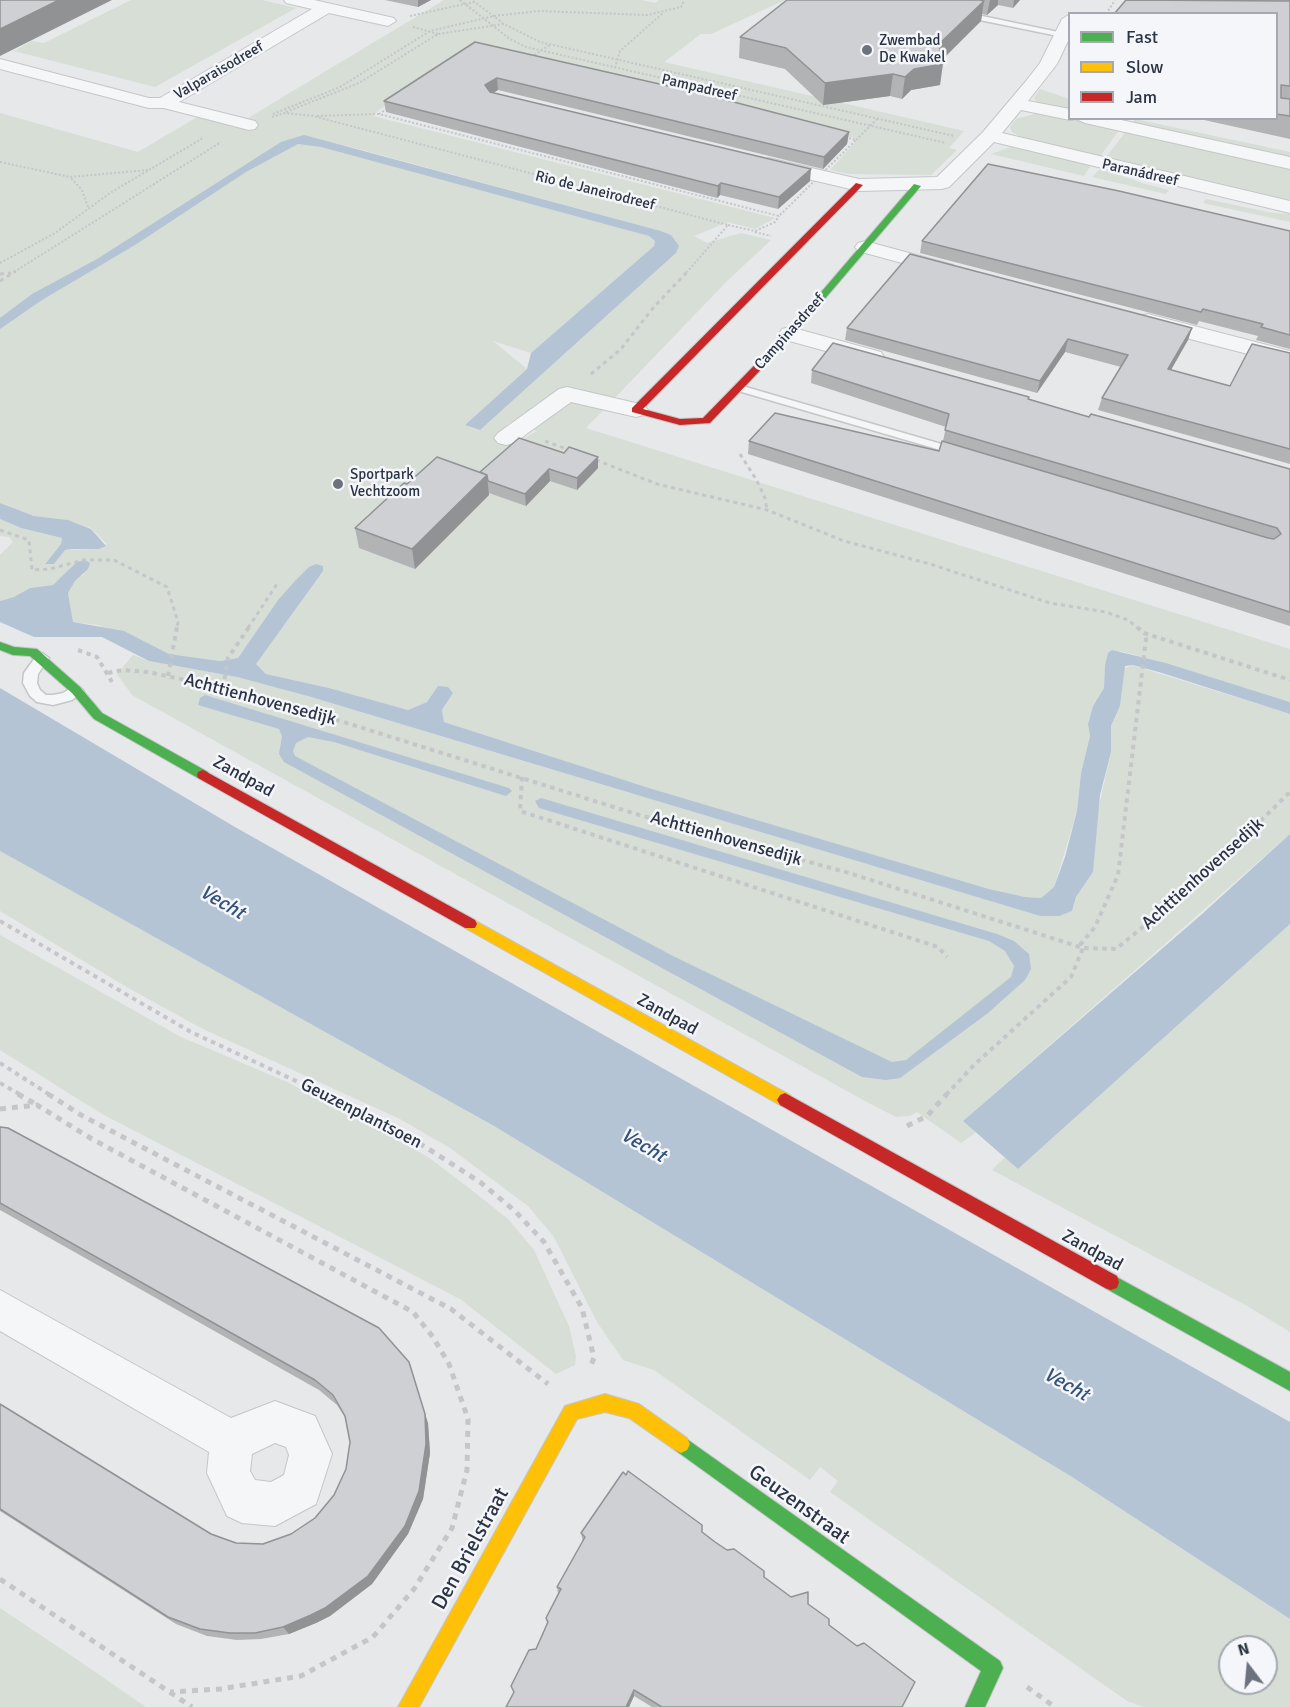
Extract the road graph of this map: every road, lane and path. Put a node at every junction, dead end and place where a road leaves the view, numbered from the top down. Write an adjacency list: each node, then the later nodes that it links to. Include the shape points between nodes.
1 (292, 0): 6 (street)
2 (460, 0): 5 (path, Pampadreef)
3 (684, 0): 7 (path, via 681,7)
4 (473, 1): 5 (path); 9 (path)
5 (465, 4): 10 (path, Pampadreef); 12 (path)
6 (326, 8): 12 (street); 26 (street, Valparaisodreef)
7 (664, 12): 9 (path, via 647,15 563,10); 21 (path, via 629,42)
8 (953, 12): 11 (lane)
9 (494, 16): 10 (path); 14 (path)
10 (485, 18): 15 (path, Pampadreef)
11 (1068, 19)
12 (388, 21)
13 (1068, 23): 27 (street, via 1048,64)
14 (504, 24): 15 (path); 18 (path)
15 (492, 25): 17 (path); 19 (path, Pampadreef, via 510,39)
16 (430, 31): 17 (path)
17 (438, 34): 28 (path, via 359,83)
18 (551, 44): 19 (path); 21 (path)
19 (541, 51): 22 (path); 25 (path, Pampadreef)
20 (511, 59): 22 (path); 24 (path); 29 (path, via 475,51)
21 (616, 59): 25 (path); 33 (path)
22 (524, 62): 40 (path)
23 (0, 64): 26 (street, Valparaisodreef, via 149,103)
24 (501, 66)
25 (615, 68): 37 (path, Pampadreef)
26 (164, 103): 35 (street)
27 (1016, 104): 30 (street); 39 (street)
28 (284, 113): 31 (path, Rio de Janeirodreef); 35 (path, Rio de Janeirodreef)
29 (379, 114): 31 (path); 36 (path)
30 (1068, 115)
31 (313, 116): 53 (path, Rio de Janeirodreef)
32 (425, 117): 36 (path)
33 (878, 118): 37 (path, Rio de Janeirodreef); 38 (path)
34 (1094, 120): 44 (street)
35 (241, 123): 45 (path, Rio de Janeirodreef)
36 (415, 123): 52 (path)
37 (869, 127): 40 (path, Rio de Janeirodreef); 41 (path, Pampadreef)
38 (958, 136)
39 (990, 136): 49 (street, via 942,183); 51 (street, Paranádreef)
40 (856, 140): 46 (path, Rio de Janeirodreef)
41 (951, 144)
42 (756, 161): 46 (street)
43 (0, 162): 47 (path)
44 (1290, 164)
45 (150, 170): 47 (path); 50 (path, Rio de Janeirodreef)
46 (818, 176): 48 (street); 52 (path, Rio de Janeirodreef)
47 (70, 177): 50 (path, via 82,190)
48 (850, 183): 49 (street); 65 (street)
49 (917, 186): 54 (street, Campinasdreef)
50 (88, 207): 55 (path, Rio de Janeirodreef, via 55,233)
51 (1290, 207)
52 (779, 216): 53 (path, Rio de Janeirodreef, via 755,231)
53 (728, 225): 64 (path, via 621,349)
54 (866, 247): 58 (street); 60 (street, Campinasdreef)
55 (0, 263)
56 (14, 272): 57 (path)
57 (0, 274)
58 (970, 275)
59 (1129, 316): 61 (street)
60 (790, 334): 62 (street); 63 (street, Campinasdreef)
61 (1290, 358)
62 (899, 365)
63 (739, 388): 65 (street, Campinasdreef, via 706,421 680,422); 70 (lane)
64 (567, 394): 65 (street, Campinasdreef); 66 (street)
65 (636, 410)
66 (511, 434): 67 (path)
67 (576, 453)
68 (740, 454): 71 (path, via 756,478)
69 (586, 457): 71 (path, via 657,484)
70 (972, 457)
71 (767, 510): 74 (path, via 844,541 1050,603 1106,612 1128,620)
72 (0, 530): 79 (path, via 29,540 32,570 83,560 114,560 167,587 178,622)
73 (277, 584): 77 (path)
74 (1144, 633): 80 (path); 86 (path, via 1118,875 1095,927)
75 (0, 646): 76 (street, via 33,652)
76 (42, 658): 82 (street, Zandpad); 82 (lane, via 31,673 35,693 42,699 53,700)
77 (228, 658): 81 (path)
78 (108, 673): 79 (path, Achttienhovensedijk, via 134,670)
79 (169, 674): 81 (path, Achttienhovensedijk)
80 (1290, 680)
81 (223, 688): 83 (path, Achttienhovensedijk)
82 (76, 690): 91 (street, Zandpad, via 98,716)
83 (522, 777): 86 (path, Achttienhovensedijk, via 636,814 849,873); 87 (path, via 520,811 938,947)
84 (1290, 792): 86 (path, Achttienhovensedijk, via 1200,880 1116,949)
85 (0, 921): 94 (path, Geuzenplantsoen, via 191,1032 394,1127 480,1182 515,1211 544,1242 582,1308 594,1358)
86 (1081, 947): 91 (path, via 1071,977 974,1065 927,1116 900,1129)
87 (947, 957)
88 (0, 1063): 94 (path, via 81,1114 451,1309 558,1391)
89 (0, 1083): 90 (path)
90 (38, 1105)
91 (879, 1154): 93 (street, Zandpad)
92 (0, 1309): 95 (street)
93 (1290, 1382)
94 (571, 1412): 98 (street, Den Brielstraat); 99 (street, Geuzenstraat, via 605,1403 633,1410 993,1668)
95 (232, 1442)
96 (0, 1578): 97 (path)
97 (192, 1707)
98 (408, 1707)
99 (975, 1707)

